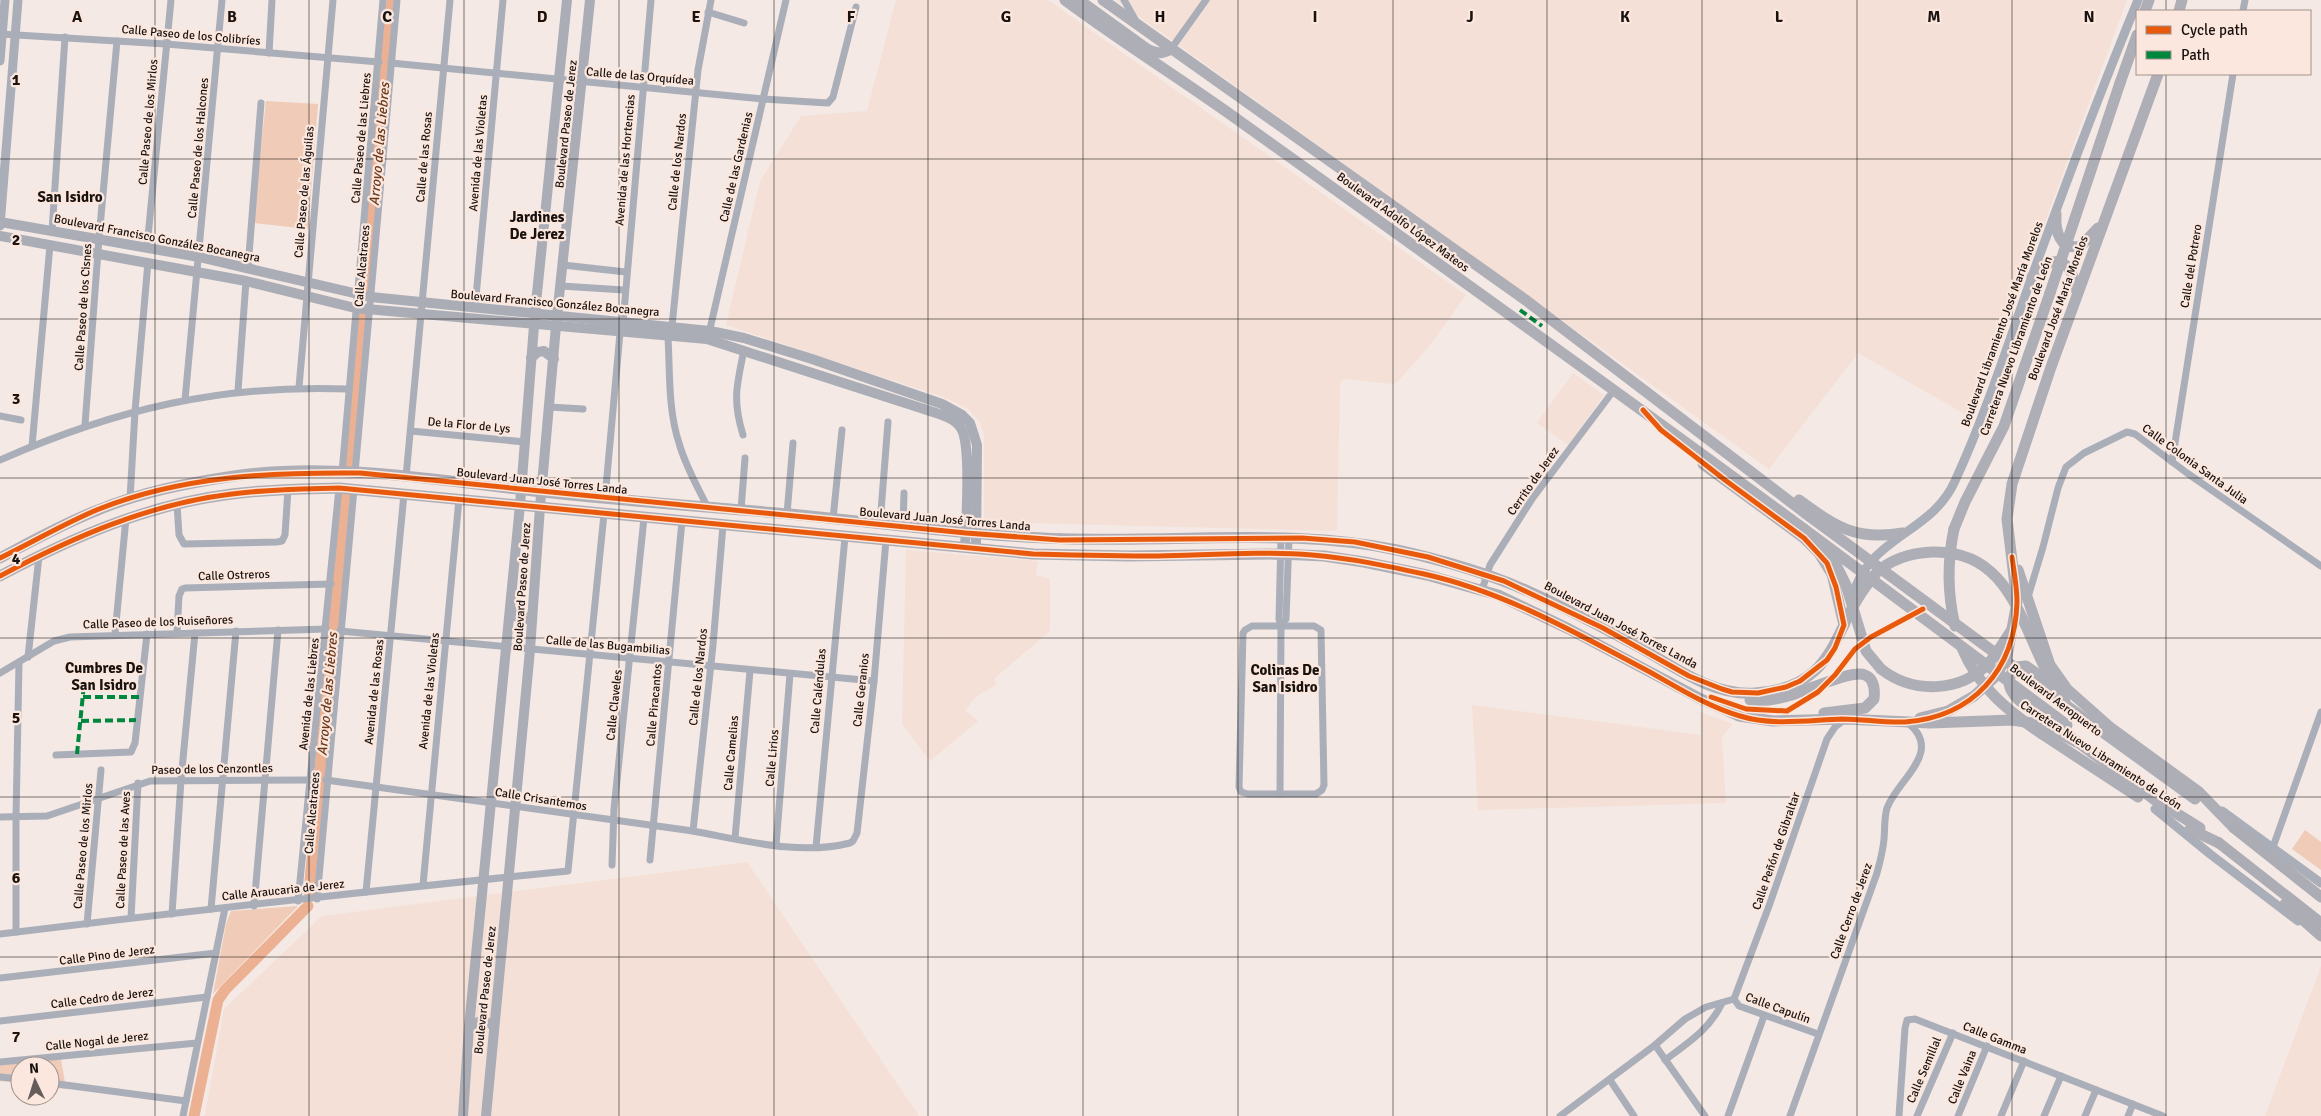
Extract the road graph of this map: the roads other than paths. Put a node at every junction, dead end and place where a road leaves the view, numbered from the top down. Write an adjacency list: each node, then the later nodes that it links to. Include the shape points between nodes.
1 (5, 0): 26 (street)
2 (18, 0): 27 (street)
3 (171, 0): 31 (street, Calle Paseo de los Mirlos)
4 (222, 0): 32 (street, Calle Paseo de los Halcones)
5 (272, 0): 34 (street)
6 (333, 0): 35 (street, Calle Paseo de las Águilas)
7 (383, 0): 37 (street, Calle Paseo de las Liebres)
8 (397, 0): 38 (street, Calle Alcatraces)
9 (450, 0): 39 (street, Calle de las Rosas)
10 (503, 0): 40 (street, Avenida de las Violetas)
11 (567, 0): 43 (main road, Boulevard Paseo de Jerez)
12 (590, 0): 44 (main road, Boulevard Paseo de Jerez)
13 (651, 0): 45 (street, Avenida de las Hortencias)
14 (711, 0): 23 (street, Calle de los Nardos)
15 (786, 0): 47 (street, Calle de las Gardenias)
16 (1065, 0): 92 (main road, Boulevard Adolfo López Mateos, via 1232,115)
17 (1079, 0): 33 (main road, via 1147,49 1157,53)
18 (1103, 0): 25 (main road, Boulevard Adolfo López Mateos)
19 (1124, 0): 25 (street)
20 (1206, 0): 33 (street)
21 (2138, 0): 49 (street, Boulevard Libramiento José María Morelos)
22 (856, 7): 47 (street, Calle de las Orquídea, via 833,97 828,103)
23 (708, 12): 24 (street); 46 (street, Calle de los Nardos)
24 (744, 23)
25 (1138, 26): 33 (main road, Boulevard Adolfo López Mateos)
26 (1, 34): 27 (street, Calle Paseo de los Colibríes); 36 (street)
27 (15, 34): 28 (street, Calle Paseo de los Colibríes); 51 (street)
28 (65, 37): 30 (street, Calle Paseo de los Colibríes); 52 (street)
29 (2136, 38): 212 (main road, Carretera Nuevo Libramiento de León, bridge, via 2004,426 1954,529 1948,578 1960,642 1974,672 1986,687 2011,712)
30 (117, 41): 31 (street, Calle Paseo de los Colibríes); 54 (street, Calle Paseo de los Cisnes)
31 (166, 44): 32 (street, Calle Paseo de los Colibríes); 56 (street, Calle Paseo de los Mirlos)
32 (218, 48): 34 (street, Calle Paseo de los Colibríes); 58 (street, Calle Paseo de los Halcones)
33 (1171, 49): 94 (main road, Boulevard Adolfo López Mateos, via 1500,282)
34 (268, 53): 35 (street, Calle Paseo de los Colibríes)
35 (328, 58): 37 (street, Calle Paseo de los Colibríes); 65 (street, Calle Paseo de las Águilas)
36 (0, 61)
37 (379, 62): 69 (street, Calle Paseo de las Liebres)
38 (391, 64): 39 (street, Calle de las Orquídea); 72 (street, Calle Alcatraces)
39 (443, 68): 40 (street, Calle de las Orquídea); 73 (street, Calle de las Rosas)
40 (496, 73): 43 (street, Calle de las Orquídea); 75 (street, Avenida de las Violetas)
41 (2158, 75): 50 (main road, Boulevard José María Morelos)
42 (2233, 75): 113 (street, Calle del Potrero)
43 (560, 80): 44 (street, Calle de las Orquídea); 77 (main road, Boulevard Paseo de Jerez)
44 (583, 82): 45 (street, Calle de las Orquídea); 60 (main road, Boulevard Paseo de Jerez)
45 (643, 88): 46 (street, Calle de las Orquídea); 63 (street, Avenida de las Hortencias)
46 (695, 92): 47 (street, Calle de las Orquídea); 81 (street, Calle de los Nardos)
47 (763, 99): 83 (street, Calle de las Gardenias)
48 (261, 103): 61 (street)
49 (2056, 214): 50 (main road, via 2059,239 2074,247 2085,243); 64 (street, Boulevard Libramiento José María Morelos)
50 (2104, 221): 70 (main road, Boulevard José María Morelos)
51 (0, 223): 52 (main road, Boulevard Francisco González Bocanegra)
52 (52, 230): 54 (main road, Boulevard Francisco González Bocanegra)
53 (0, 236): 55 (main road, Boulevard Francisco González Bocanegra)
54 (99, 238): 56 (main road, Boulevard Francisco González Bocanegra); 57 (street, Calle Paseo de los Cisnes)
55 (50, 245): 57 (main road, Boulevard Francisco González Bocanegra); 109 (street)
56 (147, 247): 58 (main road, Boulevard Francisco González Bocanegra)
57 (98, 254): 59 (main road, Boulevard Francisco González Bocanegra); 103 (street, Calle Paseo de los Cisnes)
58 (199, 257): 61 (main road, Boulevard Francisco González Bocanegra); 62 (street, Calle Paseo de los Halcones)
59 (148, 262): 62 (main road, Boulevard Francisco González Bocanegra); 99 (street)
60 (564, 265): 63 (street); 67 (main road, Boulevard Paseo de Jerez)
61 (248, 267): 65 (main road, Boulevard Francisco González Bocanegra)
62 (198, 272): 66 (main road, Boulevard Francisco González Bocanegra); 95 (street, Calle Paseo de los Halcones)
63 (626, 272): 68 (street, Avenida de las Hortencias)
64 (2032, 277): 70 (main road, via 2048,262 2063,262 2073,274); 144 (street, Boulevard Libramiento José María Morelos, via 1955,483 1935,510)
65 (308, 280): 69 (main road, Boulevard Francisco González Bocanegra); 71 (street, Calle Paseo de las Águilas)
66 (246, 281): 71 (main road, Boulevard Francisco González Bocanegra); 93 (street)
67 (561, 286): 68 (street); 79 (main road, Boulevard Paseo de Jerez)
68 (624, 290): 82 (street, Avenida de las Hortencias)
69 (357, 294): 72 (main road, Boulevard Francisco González Bocanegra); 74 (street, Calle Paseo de las Liebres)
70 (2077, 294): 153 (main road, Boulevard José María Morelos, via 2012,484 2007,519)
71 (306, 295): 74 (main road, Boulevard Francisco González Bocanegra); 90 (street, Calle Paseo de las Águilas)
72 (371, 297): 73 (main road, Boulevard Francisco González Bocanegra); 76 (street, Calle Alcatraces)
73 (422, 303): 75 (main road, Boulevard Francisco González Bocanegra); 78 (street, Calle de las Rosas)
74 (356, 308): 76 (main road, Boulevard Francisco González Bocanegra); 91 (street)
75 (475, 308): 77 (main road, Boulevard Francisco González Bocanegra)
76 (370, 310): 78 (main road, Boulevard Francisco González Bocanegra); 116 (street, Calle Alcatraces)
77 (535, 313): 79 (main road, Boulevard Francisco González Bocanegra); 80 (main road, Boulevard Paseo de Jerez)
78 (421, 315): 80 (main road, Boulevard Francisco González Bocanegra); 105 (street)
79 (557, 321): 80 (main road, Boulevard Francisco González Bocanegra); 82 (main road, Boulevard Francisco González Bocanegra); 88 (main road, Boulevard Paseo de Jerez)
80 (534, 324): 87 (main road, Boulevard Paseo de Jerez)
81 (672, 326): 82 (main road, Boulevard Francisco González Bocanegra); 83 (main road, Boulevard Francisco González Bocanegra)
82 (621, 328): 84 (main road, Boulevard Francisco González Bocanegra); 125 (street, Avenida de las Hortencias)
83 (709, 335): 84 (main road, Boulevard Francisco González Bocanegra); 85 (main road, Boulevard Francisco González Bocanegra); 86 (main road, Boulevard Francisco González Bocanegra)
84 (668, 337): 130 (street, via 675,431)
85 (744, 350): 89 (main road, Boulevard Francisco González Bocanegra); 106 (street, via 735,396)
86 (796, 354): 89 (main road, via 790,360); 143 (main road, Boulevard Francisco González Bocanegra, via 942,404 970,423 977,445)
87 (532, 358): 88 (main road, via 544,351); 107 (main road, Boulevard Paseo de Jerez)
88 (554, 359): 96 (main road, Boulevard Paseo de Jerez)
89 (780, 361): 143 (main road, Boulevard Francisco González Bocanegra, via 956,422 966,444)
90 (298, 387): 91 (street); 93 (street)
91 (349, 389): 115 (street)
92 (1614, 390): 98 (main road, Boulevard Adolfo López Mateos); 156 (street, Cerrito de Jerez, via 1532,500)
93 (238, 391): 95 (street)
94 (1648, 395): 112 (main road, Boulevard Adolfo López Mateos); 142 (main road, via 1679,413 1834,525)
95 (185, 400): 99 (street)
96 (550, 407): 97 (street); 122 (main road, Boulevard Paseo de Jerez)
97 (583, 409)
98 (1642, 410): 114 (main road, Boulevard Adolfo López Mateos); 147 (main road, via 1661,430)
99 (135, 411): 103 (street); 126 (street)
100 (0, 416): 101 (street)
101 (21, 420)
102 (888, 422): 139 (street)
103 (85, 425): 109 (street)
104 (842, 430): 137 (street)
105 (411, 431): 107 (street, De la Flor de Lys); 117 (street)
106 (743, 435)
107 (525, 442): 121 (main road, Boulevard Paseo de Jerez)
108 (794, 443): 134 (street)
109 (32, 446): 111 (street)
110 (745, 458): 132 (street)
111 (0, 460)
112 (1735, 460): 192 (main road, Boulevard Aeropuerto, bridge)
113 (2172, 462): 155 (street, Calle Colonia Santa Julia); 160 (street, Calle Colonia Santa Julia, via 2135,434 2127,432 2076,458 2062,475)
114 (1723, 469): 149 (main road, Boulevard Aeropuerto, bridge)
115 (342, 473): 116 (main road, Boulevard Juan José Torres Landa); 126 (main road, Boulevard Juan José Torres Landa, via 242,475)
116 (355, 473): 117 (main road, Boulevard Juan José Torres Landa)
117 (406, 477): 121 (main road, Boulevard Juan José Torres Landa)
118 (339, 488): 119 (main road, Boulevard Juan José Torres Landa); 120 (main road, Boulevard Juan José Torres Landa); 158 (street, Avenida de las Liebres)
119 (288, 489): 128 (main road, Boulevard Juan José Torres Landa, via 230,494); 128 (street, via 285,535 282,541 277,542 184,544 179,535)
120 (354, 489): 124 (main road, Boulevard Juan José Torres Landa); 169 (street, Calle Alcatraces)
121 (521, 490): 122 (main road, Boulevard Juan José Torres Landa); 129 (main road, Boulevard Paseo de Jerez)
122 (542, 492): 125 (main road, Boulevard Juan José Torres Landa); 131 (main road, Boulevard Paseo de Jerez)
123 (904, 492): 141 (street)
124 (404, 494): 127 (main road, Boulevard Juan José Torres Landa); 174 (street, Avenida de las Rosas)
125 (605, 498): 130 (main road, Boulevard Juan José Torres Landa)
126 (130, 499): 154 (main road, Boulevard Juan José Torres Landa, via 56,528)
127 (459, 499): 129 (main road, Boulevard Juan José Torres Landa); 175 (street, Avenida de las Violetas)
128 (177, 504): 135 (main road, Boulevard Juan José Torres Landa)
129 (520, 504): 131 (main road, Boulevard Juan José Torres Landa); 161 (main road, Boulevard Paseo de Jerez)
130 (707, 506): 132 (main road, Boulevard Juan José Torres Landa)
131 (540, 507): 133 (main road, Boulevard Juan José Torres Landa); 162 (main road, Boulevard Paseo de Jerez)
132 (741, 510): 134 (main road, Boulevard Juan José Torres Landa)
133 (604, 514): 136 (main road, Boulevard Juan José Torres Landa); 178 (street)
134 (787, 514): 137 (main road, Boulevard Juan José Torres Landa)
135 (126, 518): 152 (main road, Boulevard Juan José Torres Landa); 172 (street)
136 (644, 518): 138 (main road, Boulevard Juan José Torres Landa); 180 (street, Calle Claveles)
137 (833, 519): 139 (main road, Boulevard Juan José Torres Landa)
138 (682, 521): 140 (main road, Boulevard Juan José Torres Landa); 181 (street, Calle Piracantos)
139 (880, 524): 141 (main road, Boulevard Juan José Torres Landa)
140 (723, 525): 145 (main road, Boulevard Juan José Torres Landa); 183 (street, Calle de los Nardos)
141 (903, 526): 143 (main road, Boulevard Juan José Torres Landa)
142 (1850, 532): 144 (main road, via 1875,536); 147 (main road, via 1857,549 1853,558 1848,559 1834,557)
143 (971, 533): 146 (main road, Boulevard Juan José Torres Landa, via 1060,540); 150 (main road, Boulevard Francisco González Bocanegra)
144 (1903, 533): 163 (street, Boulevard Libramiento José María Morelos, via 1877,553 1862,575 1852,595)
145 (845, 537): 148 (main road, Boulevard Juan José Torres Landa); 187 (street, Calle Caléndulas)
146 (1285, 538): 151 (street); 156 (main road, Boulevard Juan José Torres Landa, via 1355,542 1428,557)
147 (1804, 538): 163 (main road, via 1819,553 1832,574)
148 (886, 540): 150 (main road, Boulevard Juan José Torres Landa); 188 (street, Calle Geranios)
149 (1826, 545): 166 (main road, bridge, via 1846,585 1866,652 1899,682 1936,687 1959,682 1980,671); 218 (main road, Boulevard Aeropuerto, bridge)
150 (971, 548): 151 (main road, Boulevard Juan José Torres Landa, via 1094,556)
151 (1284, 554): 159 (main road, Boulevard Juan José Torres Landa, via 1364,562); 164 (street)
152 (38, 556): 157 (main road, Boulevard Juan José Torres Landa); 179 (street)
153 (2012, 557): 160 (main road, Carretera Nuevo Libramiento de León); 166 (main road, via 2017,602)
154 (1, 558)
155 (2321, 566)
156 (1486, 575): 159 (street, Cerrito de Jerez); 189 (main road, Boulevard Juan José Torres Landa, via 1591,622)
157 (0, 576)
158 (331, 584): 165 (street, Avenida de las Liebres); 170 (street, Calle Ostreros, via 185,588 179,596)
159 (1482, 590): 194 (main road, Boulevard Juan José Torres Landa, via 1569,629 1728,712)
160 (2028, 597): 192 (main road, Carretera Nuevo Libramiento de León, via 2050,665)
161 (510, 608): 162 (main road, via 517,618 527,619); 176 (main road, Boulevard Paseo de Jerez)
162 (532, 615): 177 (main road, Boulevard Paseo de Jerez)
163 (1844, 625): 189 (main road, Boulevard Juan José Torres Landa, via 1827,660 1814,672 1786,687 1743,693); 192 (main road, Boulevard Juan José Torres Landa, bridge, via 1856,599 1875,574 1893,562 1906,556 1934,552 1958,556 1985,567 2010,592 2049,678 2064,699)
164 (1281, 626): 207 (street); 207 (street, via 1252,626 1243,633 1239,787 1248,794); 207 (street, via 1314,626 1322,636 1324,779 1323,788 1316,794)
165 (326, 629): 167 (street, Calle Paseo de los Ruiseñores); 202 (street, Avenida de las Liebres)
166 (2013, 629): 195 (main road, via 2007,656 1988,685 1948,711)
167 (278, 630): 168 (street, Calle Paseo de los Ruiseñores); 199 (street)
168 (236, 631): 171 (street, Calle Paseo de los Ruiseñores); 201 (street)
169 (340, 631): 174 (street, Calle de las Bugambilias); 203 (street, Calle Alcatraces)
170 (177, 633): 171 (street, Calle Paseo de los Ruiseñores); 173 (street, Calle Paseo de los Ruiseñores)
171 (195, 633): 200 (street)
172 (115, 634): 173 (street, Calle Paseo de los Ruiseñores); 179 (street, Calle Paseo de los Ruiseñores, via 62,638)
173 (147, 634): 197 (street, via 135,743 131,752)
174 (391, 635): 175 (street, Calle de las Bugambilias); 205 (street, Avenida de las Rosas)
175 (445, 641): 176 (street, Calle de las Bugambilias); 206 (street, Avenida de las Violetas)
176 (506, 648): 177 (street, Calle de las Bugambilias); 209 (main road, Boulevard Paseo de Jerez)
177 (530, 650): 178 (street, Calle de las Bugambilias); 211 (main road, Boulevard Paseo de Jerez)
178 (590, 656): 180 (street, Calle de las Bugambilias); 213 (street)
179 (28, 657): 182 (street, Calle Paseo de los Ruiseñores)
180 (630, 659): 181 (street, Calle de las Bugambilias); 216 (street, Calle Claveles)
181 (670, 662): 183 (street, Calle de las Bugambilias); 217 (street, Calle Piracantos)
182 (19, 664): 185 (street, Calle Paseo de los Ruiseñores); 215 (street)
183 (710, 666): 184 (street, Calle de las Bugambilias); 220 (street, Calle de los Nardos)
184 (750, 670): 186 (street, Calle de las Bugambilias); 221 (street, Calle Camelias)
185 (0, 673)
186 (790, 674): 187 (street, Calle de las Bugambilias); 223 (street, Calle Lirios)
187 (830, 678): 188 (street, Calle de las Bugambilias); 224 (street, Calle Caléndulas)
188 (874, 681): 224 (street, Calle Geranios, via 857,833 853,841)
189 (1701, 682): 190 (main road, via 1730,696 1758,700 1785,697 1850,675 1866,675 1874,684 1874,699 1866,708)
190 (1858, 710): 193 (street, Calle Peñón de Gibraltar); 194 (main road, via 1797,715)
191 (2321, 712): 225 (street)
192 (2088, 716): 196 (main road, via 2026,666 2016,667 2010,674 2008,684 2012,694); 210 (main road, Carretera Nuevo Libramiento de León, via 2175,774); 219 (main road, Boulevard Aeropuerto, bridge, via 2149,767)
193 (1844, 719): 194 (main road, Boulevard Juan José Torres Landa); 195 (main road, Boulevard Juan José Torres Landa); 254 (street, Calle Peñón de Gibraltar, via 1826,739)
194 (1773, 721)
195 (1906, 722): 196 (main road, Boulevard Juan José Torres Landa, via 2037,722); 261 (street, Calle Cerro de Jerez, via 1919,732 1921,753 1887,808 1877,873)
196 (2076, 742): 218 (main road, via 2155,800)
197 (56, 755)
198 (101, 770): 208 (street, Calle Paseo de los Mirlos)
199 (265, 779): 201 (street, Paseo de los Cenzontles); 202 (street, Paseo de los Cenzontles); 240 (street)
200 (181, 780): 201 (street, Paseo de los Cenzontles); 204 (street, Paseo de los Cenzontles); 243 (street)
201 (222, 780): 242 (street)
202 (311, 780): 238 (street, Avenida de las Liebres)
203 (326, 780): 205 (street, Calle Crisantemos); 237 (street, Calle Alcatraces)
204 (138, 783): 208 (street, Paseo de los Cenzontles); 245 (street, Calle Paseo de las Aves)
205 (376, 786): 206 (street, Calle Crisantemos); 234 (street, Avenida de las Rosas)
206 (430, 794): 209 (street, Calle Crisantemos); 233 (street, Avenida de las Violetas)
207 (1280, 794)
208 (99, 798): 215 (street, Paseo de los Cenzontles, via 47,816); 247 (street, Calle Paseo de los Mirlos)
209 (491, 802): 211 (street, Calle Crisantemos); 231 (main road, Boulevard Paseo de Jerez)
210 (2212, 805): 219 (main road, Carretera Nuevo Libramiento de León); 225 (street)
211 (514, 806): 213 (street, Calle Crisantemos); 230 (main road, Boulevard Paseo de Jerez)
212 (2155, 809): 222 (main road, Carretera Nuevo Libramiento de León); 250 (street, via 2217,860)
213 (573, 816): 216 (street, Calle Crisantemos); 230 (street, Calle Araucaria de Jerez, via 568,871)
214 (0, 817): 215 (street, Paseo de los Cenzontles)
215 (16, 817): 248 (street)
216 (613, 821): 217 (street, Calle Crisantemos); 227 (street, Calle Claveles)
217 (654, 826): 220 (street, Calle Crisantemos); 226 (street, Calle Piracantos)
218 (2200, 828): 222 (main road, Boulevard Aeropuerto)
219 (2234, 828): 229 (highway, Boulevard Aeropuerto)
220 (693, 831): 221 (street, Calle Crisantemos)
221 (735, 838): 223 (street, Calle Crisantemos)
222 (2220, 844): 228 (highway, Boulevard Aeropuerto)
223 (776, 845): 224 (street)
224 (816, 847)
225 (2273, 847): 232 (street)
226 (650, 860)
227 (612, 865)
228 (2254, 872): 235 (highway, Boulevard Aeropuerto); 250 (highway)
229 (2294, 876): 236 (highway, Boulevard Aeropuerto); 239 (highway, via 2302,888)
230 (508, 877): 231 (street, Calle Araucaria de Jerez); 258 (main road, Boulevard Paseo de Jerez)
231 (484, 879): 233 (street, Calle Araucaria de Jerez); 259 (main road, Boulevard Paseo de Jerez)
232 (2321, 883)
233 (423, 885): 234 (street, Calle Araucaria de Jerez)
234 (366, 892): 237 (street, Calle Araucaria de Jerez)
235 (2285, 896): 244 (highway, via 2295,897); 246 (highway, Boulevard Aeropuerto)
236 (2321, 897)
237 (316, 899): 238 (street, Calle Araucaria de Jerez)
238 (300, 901): 240 (street, Calle Araucaria de Jerez)
239 (2321, 904)
240 (254, 906): 241 (street, Calle Araucaria de Jerez)
241 (226, 908): 242 (street, Calle Araucaria de Jerez); 251 (street)
242 (211, 909): 243 (street, Calle Araucaria de Jerez)
243 (172, 914): 245 (street, Calle Araucaria de Jerez)
244 (2321, 914)
245 (131, 918): 247 (street, Calle Araucaria de Jerez)
246 (2321, 923)
247 (87, 924): 248 (street, Calle Araucaria de Jerez)
248 (16, 932): 249 (street, Calle Araucaria de Jerez)
249 (0, 934)
250 (2321, 937)
251 (216, 953): 252 (street, Calle Pino de Jerez); 253 (street)
252 (0, 978)
253 (207, 997): 257 (street, Calle Cedro de Jerez); 262 (street)
254 (1734, 999): 255 (street); 256 (street, Calle Capulín, via 1739,1006)
255 (1722, 1003): 263 (street, via 1697,1011); 265 (street, via 1699,1035)
256 (1764, 1016): 261 (street, Calle Capulín); 280 (street)
257 (0, 1021)
258 (493, 1025): 259 (main road, via 483,1020); 276 (main road, Boulevard Paseo de Jerez)
259 (469, 1027): 275 (main road, Boulevard Paseo de Jerez)
260 (1953, 1033): 264 (street, Calle Gamma); 282 (street, Calle Gamma, via 1920,1020 1908,1020); 283 (street, Calle Semillal)
261 (1818, 1034): 281 (street, Calle Cerro de Jerez)
262 (197, 1043): 266 (street, Calle Nogal de Jerez); 272 (street)
263 (1655, 1045): 265 (street); 269 (street)
264 (1987, 1046): 267 (street, Calle Gamma); 284 (street, Calle Vaina)
265 (1666, 1060): 279 (street)
266 (0, 1062)
267 (2024, 1062): 268 (street, Calle Gamma); 285 (street)
268 (2061, 1076): 271 (street, Calle Gamma); 286 (street)
269 (1610, 1080): 277 (street); 278 (street)
270 (60, 1084): 272 (street)
271 (2096, 1090): 273 (street, Calle Gamma); 287 (street)
272 (186, 1101): 274 (street)
273 (2133, 1104): 288 (street); 289 (street, Calle Gamma)
274 (182, 1116)
275 (463, 1116)
276 (486, 1116)
277 (1562, 1116)
278 (1634, 1116)
279 (1705, 1116)
280 (1728, 1116)
281 (1790, 1116)
282 (1899, 1116)
283 (1917, 1116)
284 (1958, 1116)
285 (2001, 1116)
286 (2044, 1116)
287 (2085, 1116)
288 (2128, 1116)
289 (2163, 1116)

